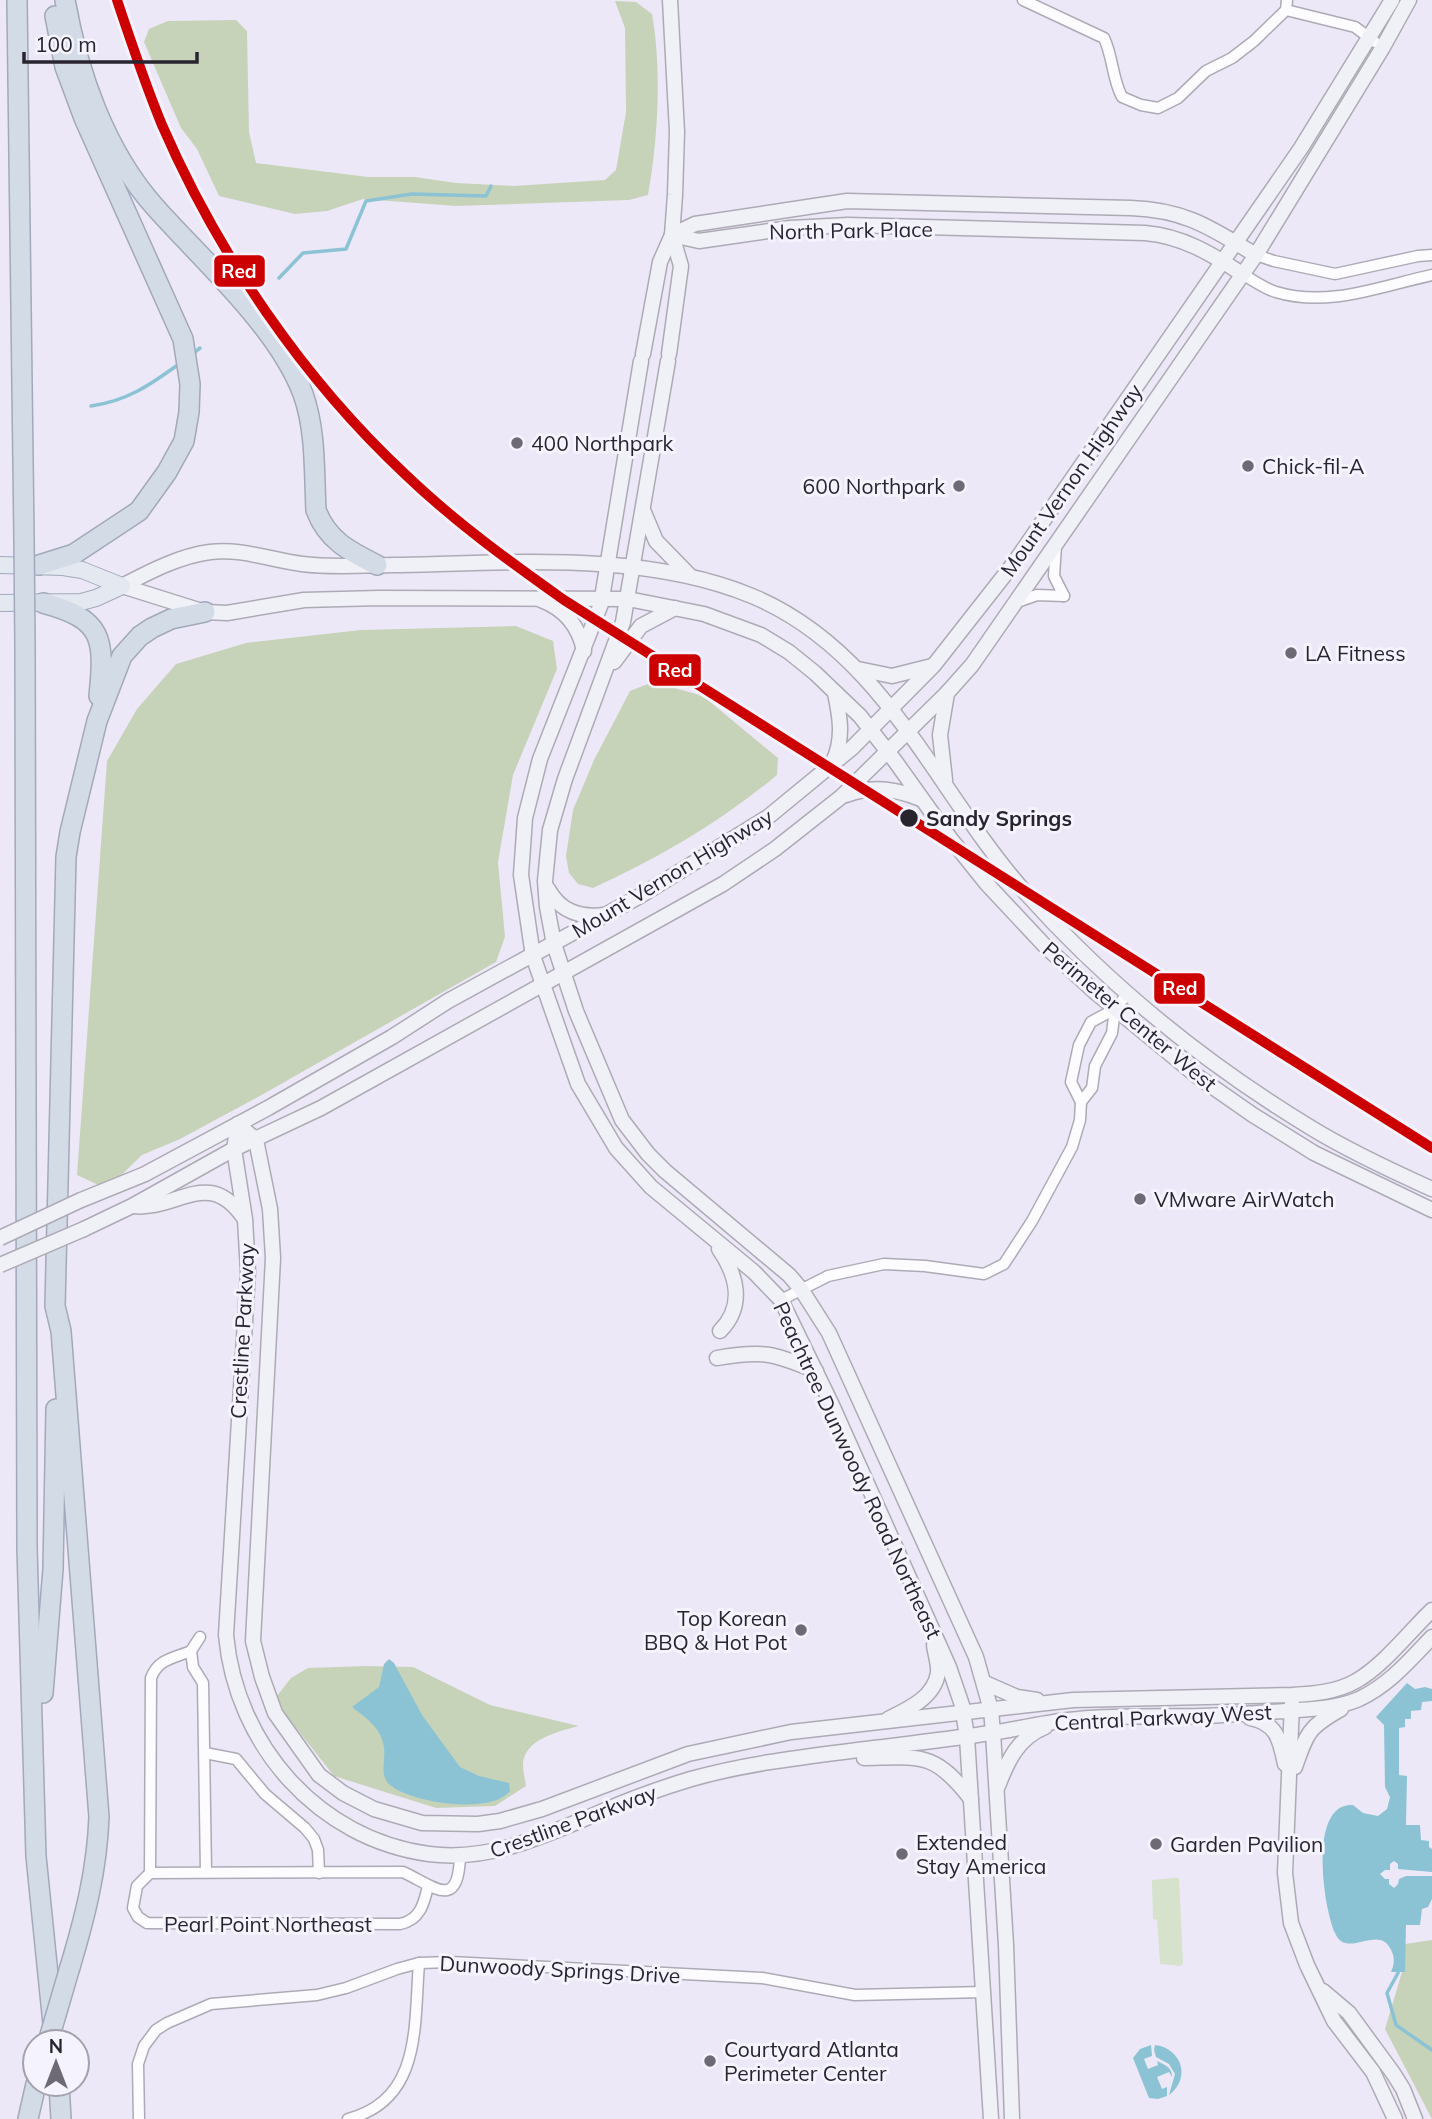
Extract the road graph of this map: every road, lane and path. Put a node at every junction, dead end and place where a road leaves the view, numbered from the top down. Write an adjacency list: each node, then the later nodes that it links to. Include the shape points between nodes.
1 (17, 0): 102 (highway, bridge, via 25,645 25,1429)
2 (52, 0): 24 (highway, via 65,67 183,339 190,384 184,440 139,512 74,554)
3 (65, 0): 25 (highway, via 79,62 120,159 153,205 216,272 284,357 309,418 319,518 334,540)
4 (670, 0): 13 (main road, Peachtree Dunwoody Road Northeast, via 677,132)
5 (1023, 0): 8 (street, via 1104,38 1122,97 1158,108 1254,41)
6 (1392, 0): 9 (main road, Mount Vernon Highway)
7 (1409, 0): 10 (main road, Mount Vernon Highway)
8 (1287, 5): 9 (street, via 1354,27)
9 (1369, 38): 10 (street); 14 (main road, Mount Vernon Highway, via 1301,148)
10 (1383, 47): 15 (main road, Mount Vernon Highway)
11 (1104, 207): 12 (main road); 13 (main road, North Park Place, via 847,201 699,224); 14 (main road, North Park Place, via 1171,211)
12 (1101, 231): 13 (main road, North Park Place, via 848,225 699,241); 17 (main road, North Park Place, via 1175,237)
13 (672, 235): 20 (main road, Peachtree Dunwoody Road Northeast, via 681,266); 22 (main road, Peachtree Dunwoody Road Northeast, via 660,262)
14 (1235, 242): 15 (main road, North Park Place); 17 (main road, Mount Vernon Highway)
15 (1256, 255): 16 (street, via 1335,274); 18 (main road, Mount Vernon Highway)
16 (1432, 255)
17 (1223, 261): 18 (main road, North Park Place); 38 (main road, Mount Vernon Highway, via 1014,563)
18 (1242, 274): 19 (street, via 1275,292 1314,298 1339,297); 21 (main road, Mount Vernon Highway)
19 (1432, 275)
20 (643, 509): 26 (main road, Peachtree Dunwoody Road Northeast); 27 (main road, via 656,541)
21 (1056, 545): 32 (main road, Mount Vernon Highway); 32 (street, via 1054,576 1064,596 1037,595)
22 (607, 564): 25 (main road, Perimeter Center West); 26 (main road, Perimeter Center West); 29 (main road, Peachtree Dunwoody Road Northeast)
23 (0, 565): 24 (main road)
24 (39, 565): 28 (main road, via 82,570)
25 (377, 565): 28 (main road, Perimeter Center West, via 316,566 244,552 207,552)
26 (633, 566): 27 (main road, Perimeter Center West); 31 (main road, Peachtree Dunwoody Road Northeast)
27 (690, 576): 39 (main road, Perimeter Center West, via 769,605 814,632)
28 (122, 586): 34 (main road, via 81,602); 36 (main road, Perimeter Center West)
29 (602, 597): 30 (main road, Perimeter Center West); 31 (main road, Perimeter Center West); 37 (main road, Peachtree Dunwoody Road Northeast)
30 (537, 598): 36 (main road, Perimeter Center West, via 304,600 227,613); 37 (main road, via 567,616)
31 (628, 599): 35 (main road, Perimeter Center West); 40 (main road, Peachtree Dunwoody Road Northeast)
32 (1017, 602): 42 (main road, Mount Vernon Highway)
33 (0, 603): 34 (main road)
34 (43, 603): 44 (highway, via 83,618 99,640 102,663)
35 (675, 608): 40 (main road, via 641,626); 41 (main road, Perimeter Center West, via 761,635)
36 (205, 612): 44 (highway, via 172,619 140,636 122,656)
37 (584, 651): 55 (main road, Peachtree Dunwoody Road Northeast, via 540,759 525,818 521,875)
38 (934, 665): 39 (main road, via 892,676); 43 (main road, Mount Vernon Highway)
39 (858, 669): 43 (main road, Perimeter Center West)
40 (607, 671): 52 (main road, Peachtree Dunwoody Road Northeast, via 557,805 550,830)
41 (835, 691): 45 (main road, Perimeter Center West); 48 (main road, via 841,736)
42 (947, 693): 46 (main road, Mount Vernon Highway); 49 (main road, via 940,735)
43 (892, 709): 45 (main road, Mount Vernon Highway); 46 (main road, Perimeter Center West)
44 (97, 721): 73 (highway, via 66,857)
45 (872, 730): 47 (main road, Perimeter Center West); 48 (main road, Mount Vernon Highway)
46 (908, 731): 47 (main road, Mount Vernon Highway); 49 (main road, Perimeter Center West)
47 (888, 751): 50 (main road, Mount Vernon Highway); 51 (main road, Perimeter Center West)
48 (832, 765): 53 (main road, Mount Vernon Highway, via 752,828)
49 (946, 785): 58 (main road, Perimeter Center West, via 1021,887)
50 (841, 797): 51 (main road, via 875,789); 56 (main road, Mount Vernon Highway, via 723,884)
51 (921, 799): 59 (main road, Perimeter Center West, via 1003,903)
52 (546, 885): 53 (main road, via 567,910 584,916); 54 (main road, Peachtree Dunwoody Road Northeast)
53 (608, 914): 54 (main road, Mount Vernon Highway)
54 (554, 944): 55 (main road, Mount Vernon Highway); 56 (main road, Peachtree Dunwoody Road Northeast)
55 (533, 956): 57 (main road, Peachtree Dunwoody Road Northeast); 61 (main road, Mount Vernon Highway)
56 (562, 973): 57 (main road, Mount Vernon Highway); 71 (main road, Peachtree Dunwoody Road Northeast, via 622,1120 634,1137 665,1171 772,1259)
57 (542, 985): 62 (main road, Mount Vernon Highway); 68 (main road, Peachtree Dunwoody Road Northeast, via 578,1084 616,1148 651,1187)
58 (1128, 993): 59 (street); 64 (main road, Perimeter Center West, via 1209,1059 1283,1110 1339,1144)
59 (1115, 1009): 60 (street, via 1112,1033 1095,1066 1092,1088); 60 (street, via 1091,1022 1079,1045 1071,1082); 66 (main road, Perimeter Center West, via 1197,1076 1306,1149)
60 (1081, 1102): 71 (street, via 1072,1147 1004,1264 984,1274 884,1264 828,1276)
61 (238, 1124): 62 (main road); 63 (main road, Crestline Parkway); 69 (main road, Mount Vernon Highway, bridge, via 145,1174)
62 (256, 1140): 63 (main road, Mount Vernon Highway); 77 (main road, Crestline Parkway, via 270,1209 273,1258)
63 (234, 1149): 65 (main road, Mount Vernon Highway); 67 (main road, Crestline Parkway)
64 (1432, 1189)
65 (132, 1206): 67 (main road, via 159,1205 194,1192 208,1192 230,1201); 70 (main road, Mount Vernon Highway, bridge)
66 (1432, 1210)
67 (245, 1219): 78 (main road, Crestline Parkway, via 248,1272)
68 (708, 1234): 72 (main road, Peachtree Dunwoody Road Northeast); 74 (main road, via 727,1261 737,1292 733,1310)
69 (0, 1238)
70 (0, 1265)
71 (801, 1289): 72 (street); 84 (main road, Peachtree Dunwoody Road Northeast, via 858,1393)
72 (781, 1300): 76 (main road, Peachtree Dunwoody Road Northeast)
73 (55, 1306): 102 (highway, via 53,1569); 116 (highway, bridge, via 61,1331 99,1816 95,1873 85,1919)
74 (720, 1331)
75 (717, 1358): 76 (main road, via 754,1352 787,1358)
76 (816, 1371): 80 (main road, Peachtree Dunwoody Road Northeast)
77 (263, 1445): 78 (main road); 106 (main road, Crestline Parkway, via 253,1641 275,1713 294,1743 319,1775 343,1793 374,1809 422,1823 478,1824)
78 (236, 1448): 108 (main road, Crestline Parkway, via 226,1635 240,1698 257,1738 312,1803 341,1825 427,1854)
79 (1432, 1610): 85 (main road, Central Parkway West, via 1356,1681 1327,1691)
80 (931, 1627): 91 (main road, Peachtree Dunwoody Road Northeast); 95 (main road, via 938,1673 931,1690 916,1705)
81 (200, 1637): 83 (street)
82 (1432, 1637): 87 (main road, via 1380,1687)
83 (191, 1651): 99 (street, via 203,1684); 109 (street, via 159,1664 151,1678)
84 (985, 1683): 88 (main road, via 1017,1697); 89 (main road, Peachtree Dunwoody Road Northeast)
85 (1292, 1695): 86 (main road, Central Parkway West); 90 (main road)
86 (1173, 1698): 88 (main road, Central Parkway West); 93 (main road)
87 (1357, 1700): 90 (main road, Central Parkway West); 103 (main road, via 1308,1731)
88 (1056, 1702): 89 (main road, Central Parkway West)
89 (991, 1710): 91 (main road, Crestline Parkway); 96 (main road, Peachtree Dunwoody Road Northeast)
90 (1293, 1710): 92 (main road, Central Parkway West); 103 (main road)
91 (964, 1714): 95 (main road, Crestline Parkway); 97 (main road, Peachtree Dunwoody Road Northeast)
92 (1231, 1715): 93 (main road, Central Parkway West); 103 (main road, via 1264,1721 1273,1728)
93 (1172, 1716): 94 (main road, Central Parkway West)
94 (1059, 1721): 96 (main road, Central Parkway West); 104 (main road, via 1021,1742)
95 (881, 1723): 98 (main road, Crestline Parkway)
96 (993, 1733): 97 (main road, Crestline Parkway); 104 (main road, Peachtree Dunwoody Road Northeast)
97 (967, 1737): 100 (main road, Crestline Parkway); 105 (main road, Peachtree Dunwoody Road Northeast)
98 (747, 1741): 101 (main road); 106 (main road, Crestline Parkway, via 688,1754)
99 (205, 1754): 110 (street); 111 (street, via 236,1759 265,1794 305,1828 318,1850)
100 (800, 1758): 101 (main road, Crestline Parkway); 105 (main road, via 923,1758 954,1777)
101 (752, 1765): 107 (main road, Crestline Parkway, via 692,1779)
102 (34, 1774): 117 (highway, via 39,1904)
103 (1290, 1781): 114 (main road, via 1285,1873 1288,1906 1297,1942)
104 (996, 1790): 125 (main road, Peachtree Dunwoody Road Northeast)
105 (971, 1800): 115 (main road, Peachtree Dunwoody Road Northeast)
106 (542, 1809): 107 (main road)
107 (550, 1833): 108 (main road, Crestline Parkway, via 499,1850)
108 (460, 1856): 112 (street, via 459,1877 453,1887 435,1890)
109 (150, 1872): 110 (street); 112 (street, Pearl Point Northeast, via 137,1886 133,1908 147,1923 400,1924 418,1914)
110 (206, 1872): 111 (street)
111 (319, 1872): 112 (street, via 403,1872)
112 (428, 1886)
113 (419, 1963): 115 (street, Dunwoody Springs Drive, via 762,1978 855,1995); 122 (street, Dunwoody Springs Drive, via 317,1995 211,2004 167,2023 144,2046 138,2064); 123 (street, via 414,2032 403,2078 379,2106)
114 (1319, 1989): 126 (main road, via 1334,2021 1373,2072); 127 (main road, via 1349,2013 1403,2089)
115 (984, 1992): 124 (main road, Peachtree Dunwoody Road Northeast)
116 (52, 2028)
117 (53, 2028)
118 (33, 2098): 120 (highway)
119 (60, 2098): 121 (highway)
120 (28, 2119)
121 (61, 2119)
122 (139, 2119)
123 (348, 2119)
124 (991, 2119)
125 (1012, 2119)
126 (1395, 2119)
127 (1415, 2119)

